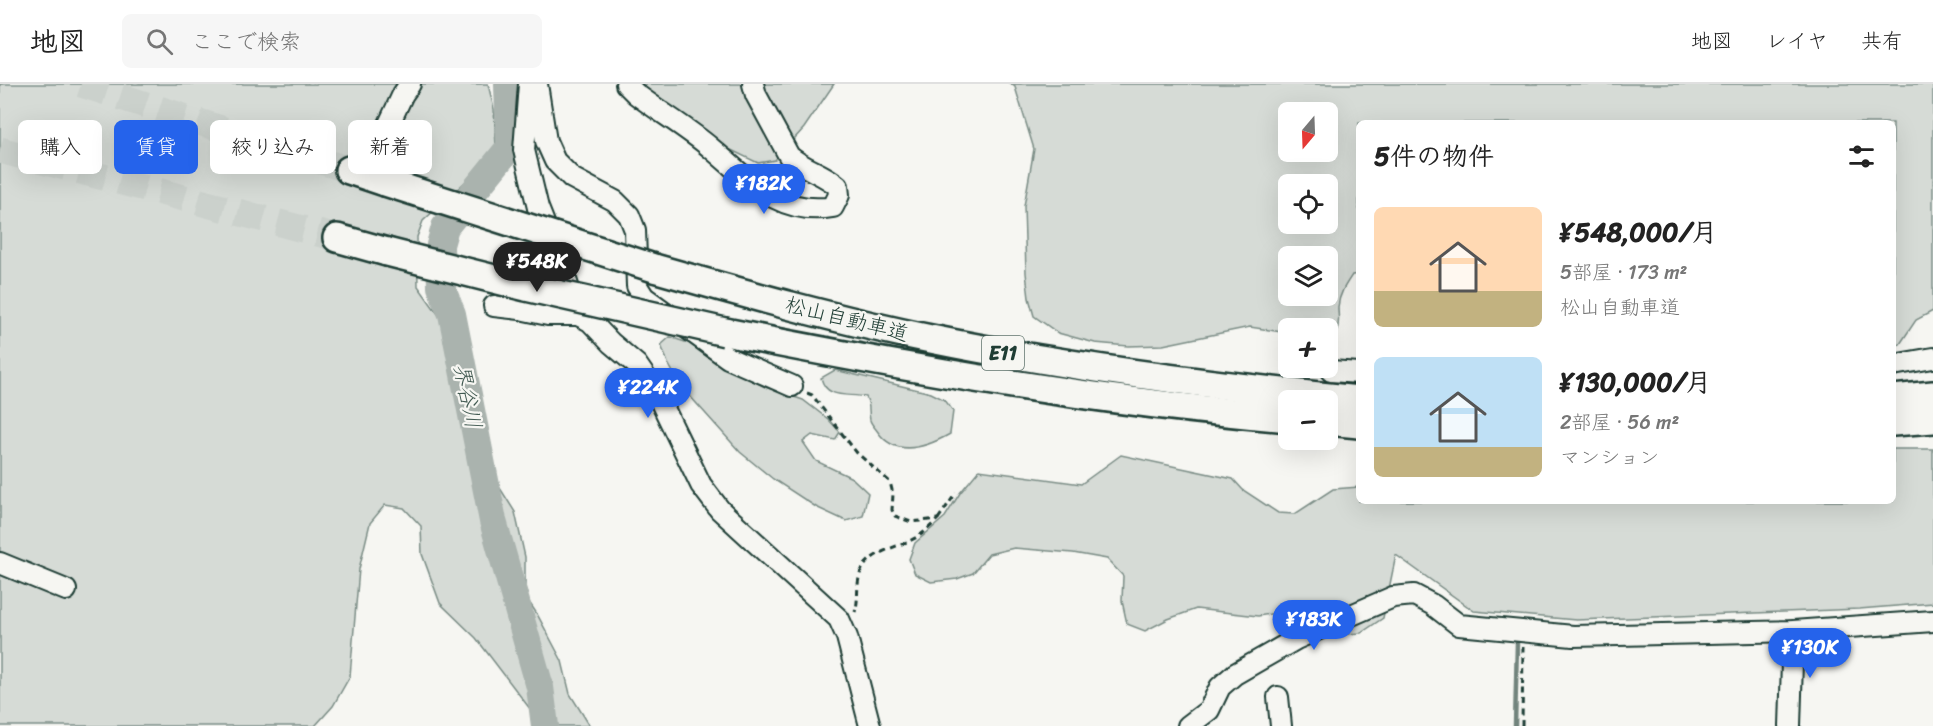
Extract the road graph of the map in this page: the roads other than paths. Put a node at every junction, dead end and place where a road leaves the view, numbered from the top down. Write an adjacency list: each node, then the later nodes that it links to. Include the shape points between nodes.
1 (410, 84): 6 (street)
2 (529, 84): 10 (street, via 524,150 538,208)
3 (537, 84): 15 (street, via 546,141 555,161 572,178 615,201 629,214 635,230 637,286 644,297 728,358)
4 (626, 84): 5 (street, via 778,201 819,209 833,207 839,195 838,186 828,176 796,163 789,156)
5 (753, 84)
6 (391, 120)
7 (361, 174): 18 (highway, 松山自動車道 / E11, bridge, via 654,268 831,317 1027,357 1229,387)
8 (337, 238): 19 (highway, 松山自動車道 / E11, bridge, via 526,287 864,359 1127,402)
9 (494, 306): 10 (street, via 548,315)
10 (578, 315): 29 (street, via 590,321 637,365 657,394 701,485 720,510 831,610 843,626)
11 (1933, 358): 12 (street)
12 (1896, 364)
13 (1338, 372): 14 (street)
14 (1356, 373)
15 (792, 386)
16 (1933, 395): 17 (highway)
17 (1896, 399)
18 (1356, 400)
19 (1278, 417)
20 (1933, 419): 22 (highway)
21 (1338, 422): 23 (highway)
22 (1896, 422)
23 (1356, 424)
24 (0, 563): 25 (street)
25 (66, 590)
26 (1933, 621): 27 (street)
27 (1793, 631): 30 (street, via 1573,636 1523,632 1459,626 1414,595 1393,597 1296,639 1235,674 1220,687 1209,710); 32 (street)
28 (1278, 697): 31 (street)
29 (870, 726)
30 (1188, 726)
31 (1281, 726)
32 (1790, 726)

